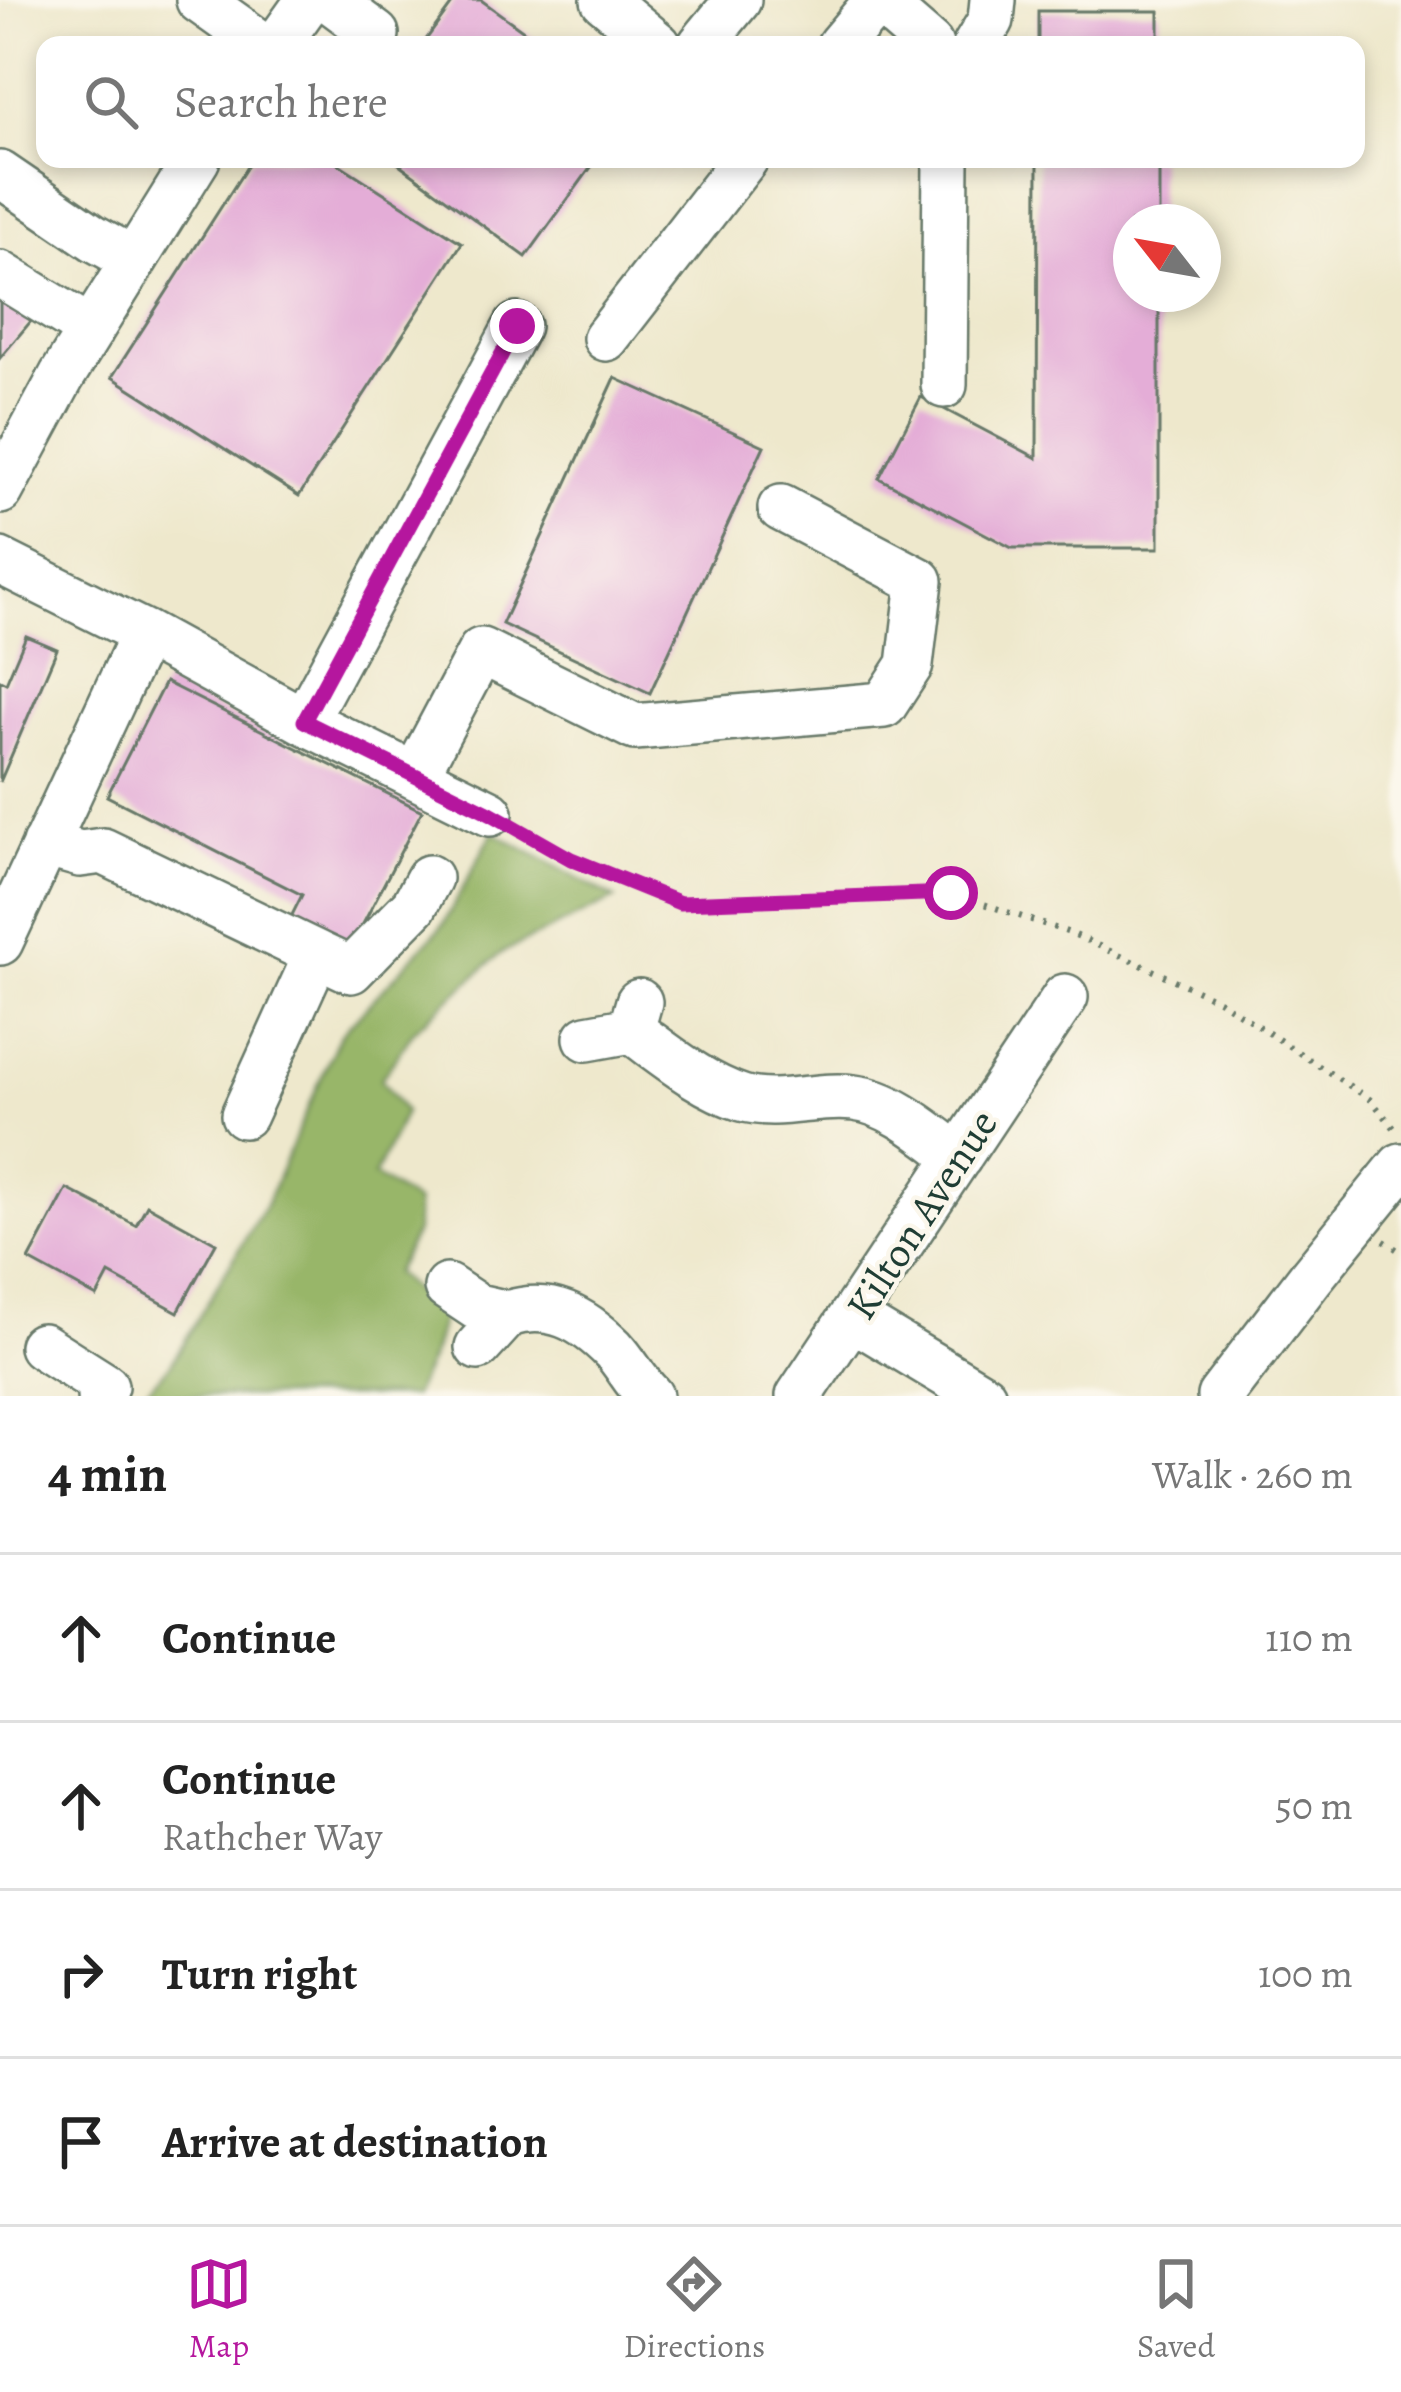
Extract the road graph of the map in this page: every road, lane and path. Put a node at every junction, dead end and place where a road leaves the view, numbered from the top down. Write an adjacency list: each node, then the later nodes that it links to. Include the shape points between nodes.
1 (199, 0): 9 (street)
2 (309, 0): 10 (street)
3 (331, 0): 8 (street)
4 (604, 0): 11 (street)
5 (738, 0): 12 (street)
6 (878, 0): 13 (street); 14 (street)
7 (993, 0): 15 (street)
8 (376, 34)
9 (249, 36)
10 (283, 36)
11 (647, 36)
12 (708, 36)
13 (848, 36)
14 (920, 36)
15 (981, 36)
16 (191, 168): 20 (street)
17 (738, 168): 24 (street)
18 (946, 168): 25 (street)
19 (0, 174): 20 (street)
20 (134, 260): 23 (street)
21 (0, 274): 23 (street)
22 (517, 326): 30 (street)
23 (91, 330): 26 (street)
24 (606, 338)
25 (944, 385)
26 (6, 468)
27 (781, 508): 31 (street, via 920,581 910,665 884,705 635,727 481,651)
28 (0, 561): 29 (street)
29 (144, 633): 30 (street); 33 (street)
30 (304, 721): 31 (street)
31 (415, 776): 32 (street)
32 (490, 813): 40 (path, via 571,859 680,903 951,893 1072,934 1220,1001 1371,1100)
33 (45, 844): 35 (street); 36 (street, via 103,851)
34 (429, 878): 36 (street, via 414,906 351,970)
35 (0, 942)
36 (317, 954): 39 (street)
37 (1065, 998): 41 (street, Kilton Avenue)
38 (587, 1038): 41 (street, via 635,1016 692,1075 745,1099 855,1098)
39 (244, 1115)
40 (1401, 1136)
41 (959, 1156): 44 (street, Kilton Avenue)
42 (1401, 1166): 50 (street)
43 (447, 1287): 47 (street, via 493,1330 528,1307 582,1323)
44 (853, 1318): 48 (street, Kilton Avenue); 49 (street)
45 (42, 1346): 46 (street, via 105,1386)
46 (100, 1396)
47 (650, 1396)
48 (800, 1396)
49 (983, 1396)
50 (1220, 1396)

